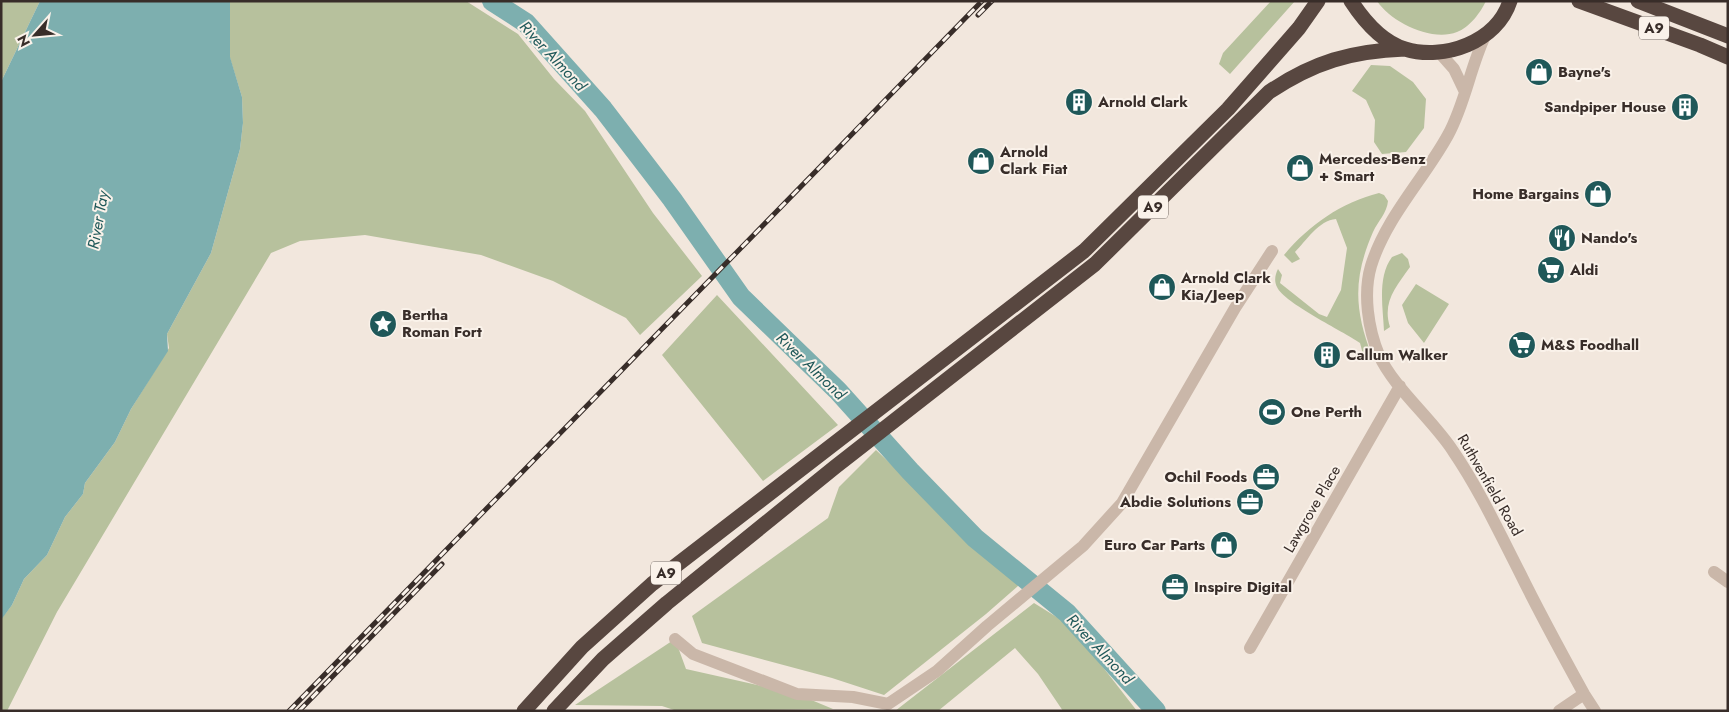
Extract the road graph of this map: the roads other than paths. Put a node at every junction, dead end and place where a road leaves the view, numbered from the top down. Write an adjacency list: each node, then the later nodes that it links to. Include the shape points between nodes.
1 (1318, 1): 21 (highway, A9, via 1299,28 1228,109 1084,250 652,584 582,646)
2 (1351, 1): 9 (highway, via 1377,33)
3 (1524, 1): 6 (highway)
4 (1579, 1): 11 (highway, A9)
5 (1638, 1): 8 (highway, A9)
6 (1508, 7): 7 (highway)
7 (1484, 36): 10 (highway, via 1458,48); 12 (street, Ruthvenfield Road)
8 (1728, 36)
9 (1405, 49): 10 (highway); 22 (highway, A9, via 1370,50 1332,59 1295,75 1269,92 1095,264 835,467 660,609 603,659)
10 (1438, 51): 12 (street, via 1454,69)
11 (1728, 57)
12 (1465, 92): 14 (street, Ruthvenfield Road, via 1448,135 1394,218 1371,266 1368,302 1371,328 1380,356)
13 (1272, 251): 20 (street, via 1235,308 1122,503 1083,546 937,671)
14 (1400, 386): 18 (street, Lawgrove Place); 19 (street, Ruthvenfield Road, via 1430,419 1475,486)
15 (1714, 572): 16 (street)
16 (1728, 582)
17 (675, 639): 20 (street, via 693,654 797,694 852,697)
18 (1250, 648)
19 (1584, 694): 23 (street); 24 (street, Ruthvenfield Road)
20 (884, 707)
21 (524, 711)
22 (554, 711)
23 (1559, 711)
24 (1595, 711)

